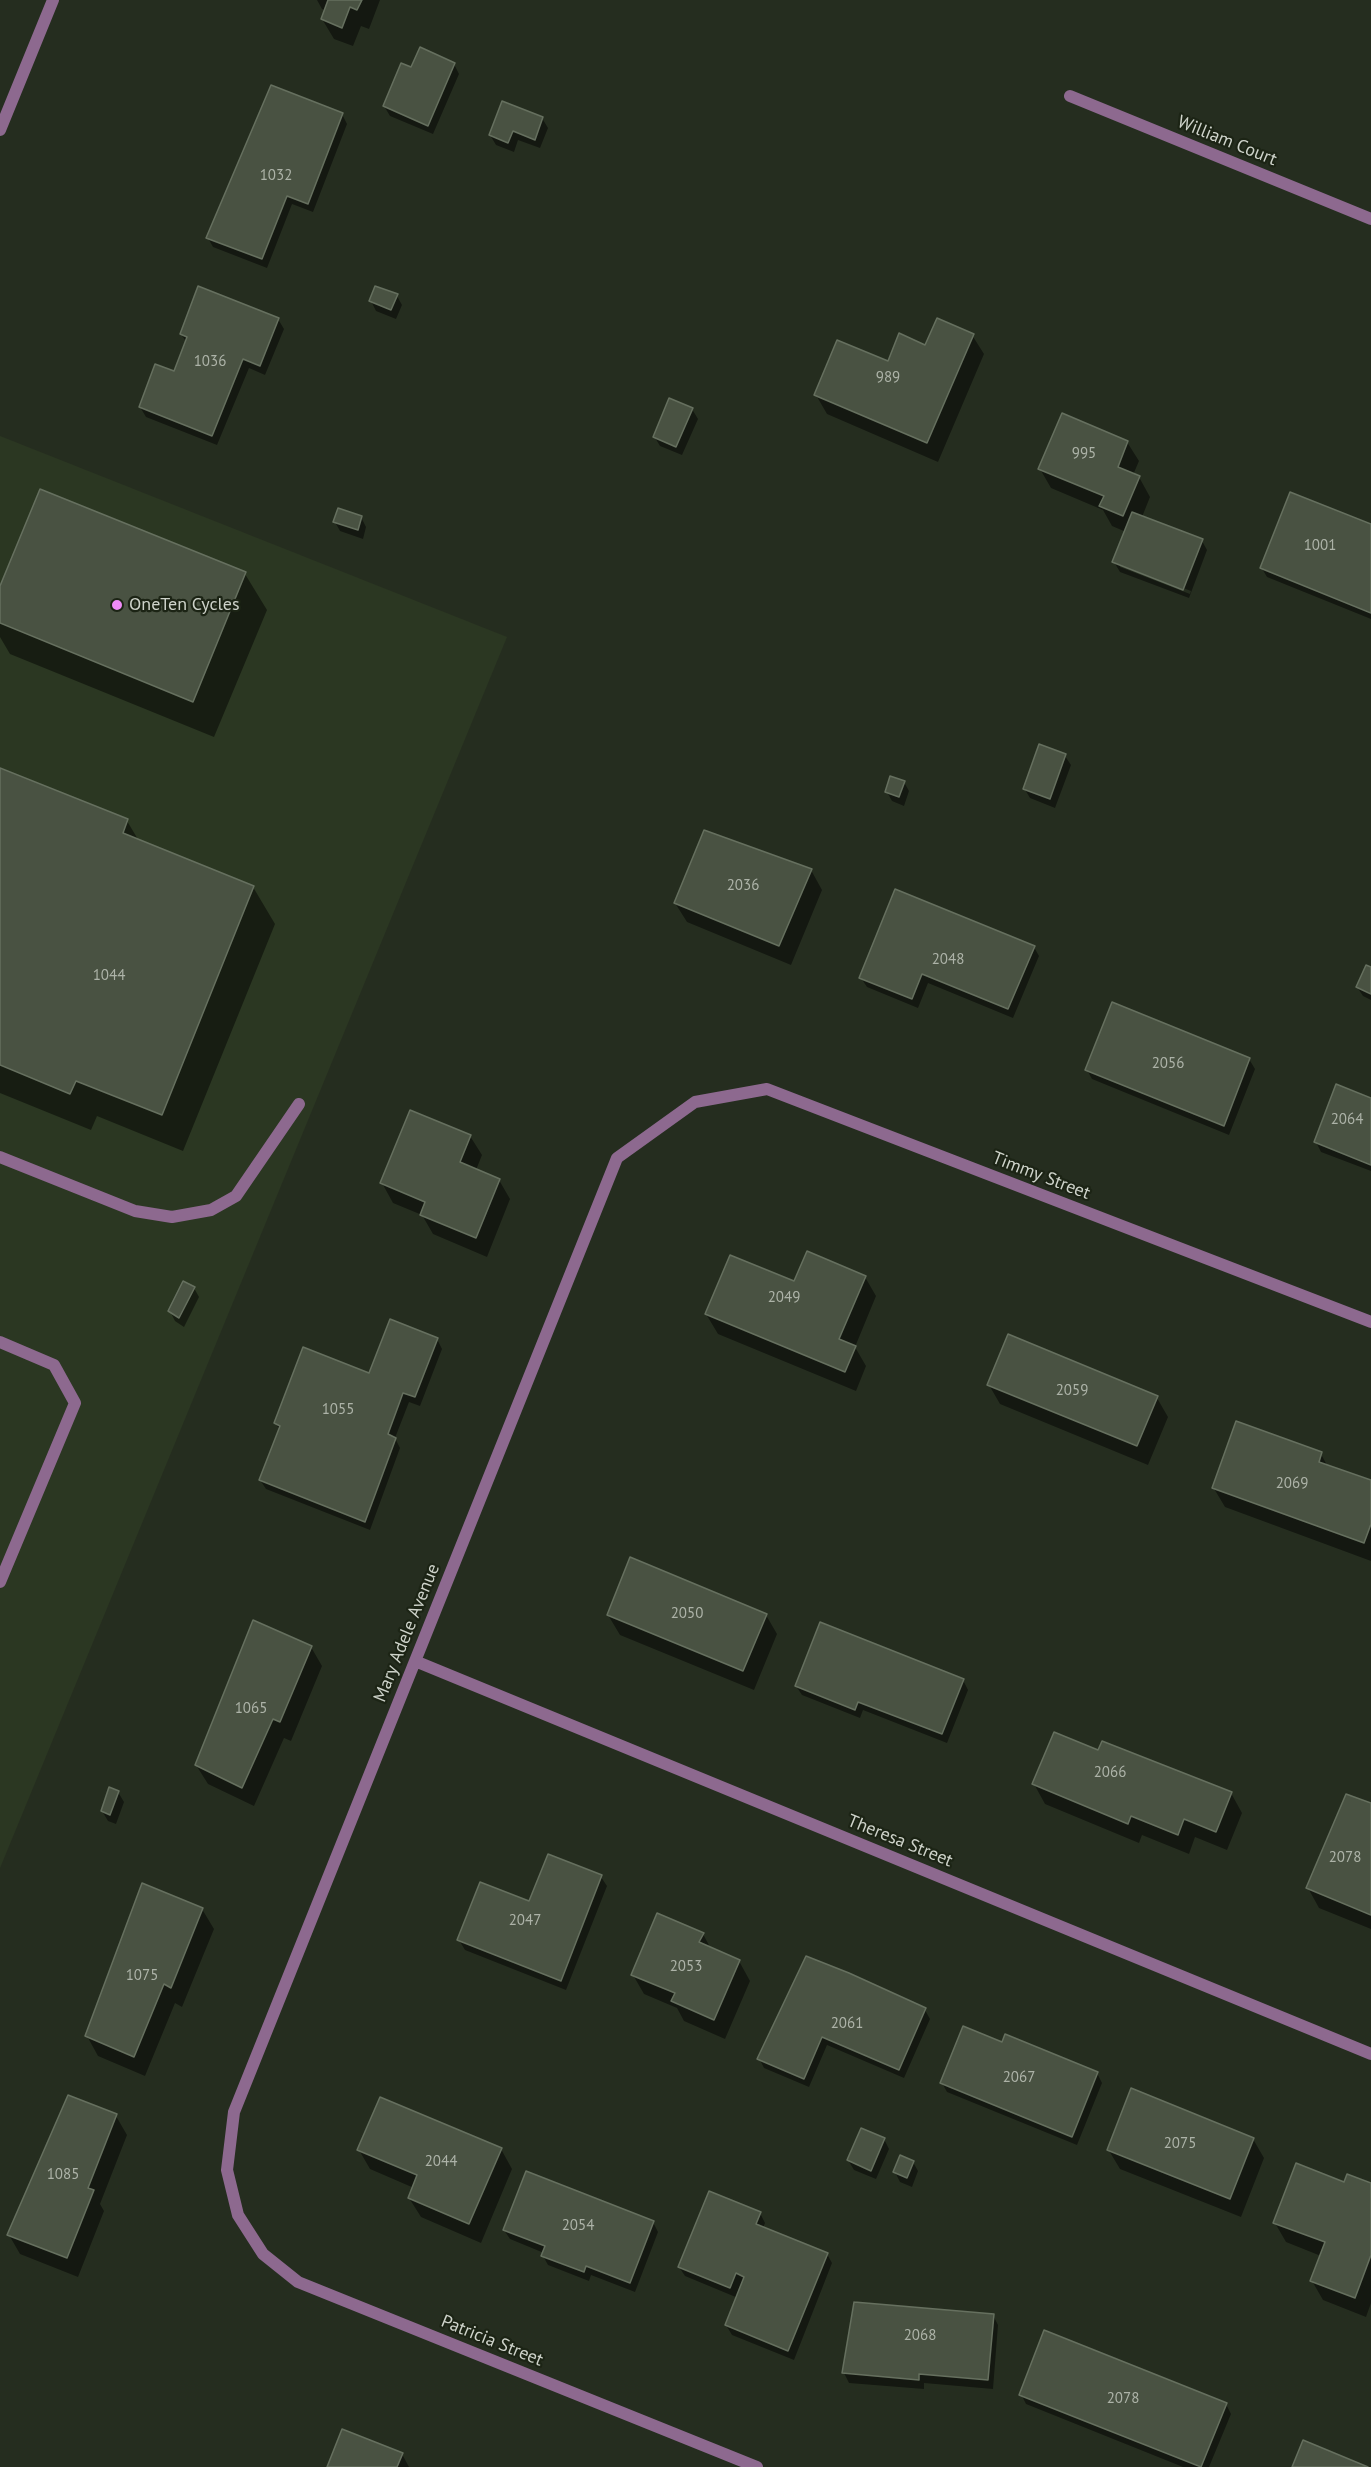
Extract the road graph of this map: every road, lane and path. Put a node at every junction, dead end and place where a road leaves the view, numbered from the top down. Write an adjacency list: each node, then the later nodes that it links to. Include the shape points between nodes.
1 (52, 0): 3 (street)
2 (1070, 96): 4 (street, William Court)
3 (0, 130)
4 (1371, 219)
5 (695, 1102): 8 (street, Timmy Street, via 767,1089); 11 (street, Mary Adele Avenue, via 617,1158)
6 (299, 1104): 7 (street, via 237,1196 211,1210 172,1217 135,1211)
7 (0, 1157)
8 (1371, 1322)
9 (0, 1342): 10 (street, via 54,1365 75,1403)
10 (0, 1582)
11 (415, 1661): 12 (street, Theresa Street); 13 (street, Mary Adele Avenue, via 234,2112 227,2170)
12 (1371, 2054)
13 (238, 2215): 14 (street, Patricia Street, via 263,2253 298,2282)
14 (757, 2467)

